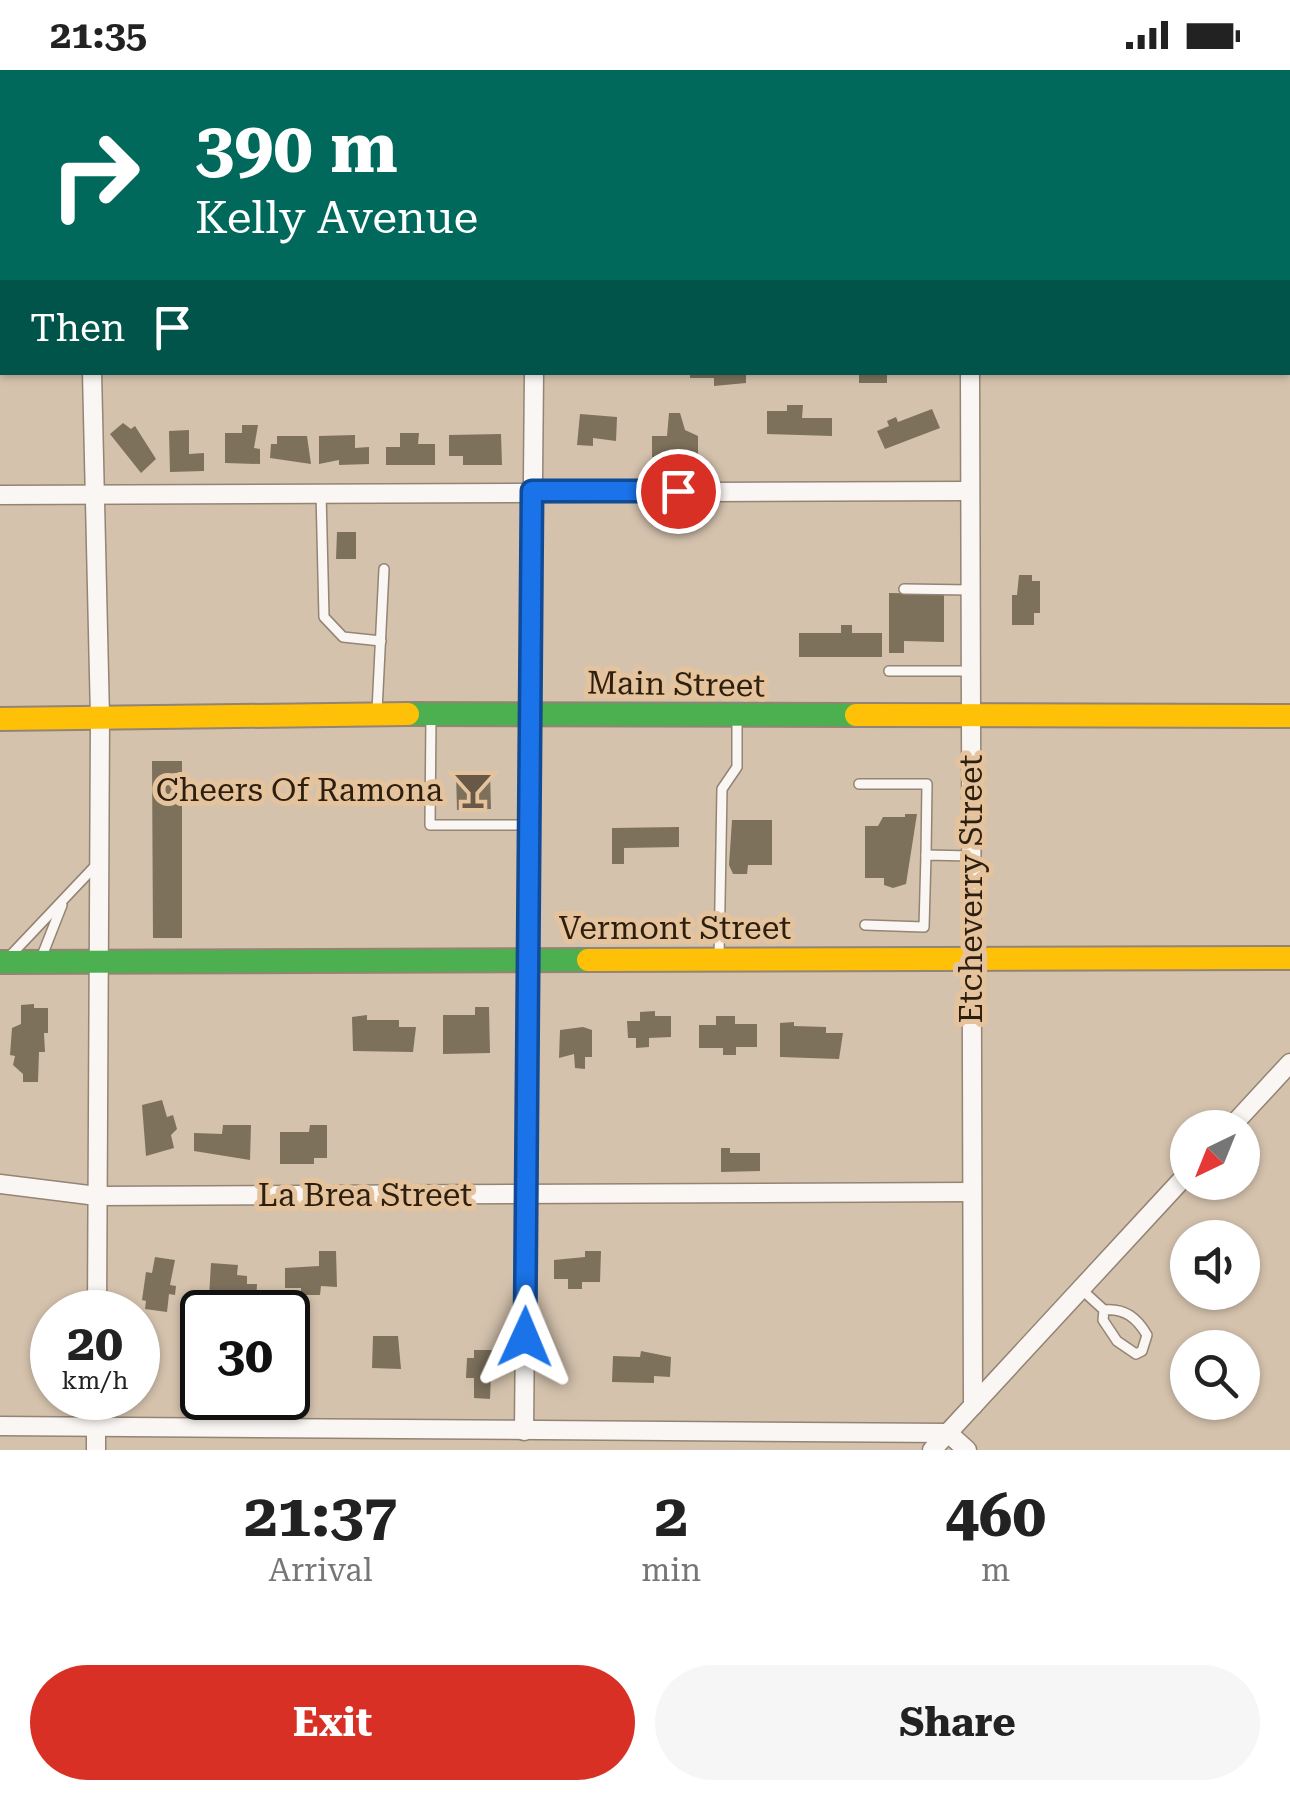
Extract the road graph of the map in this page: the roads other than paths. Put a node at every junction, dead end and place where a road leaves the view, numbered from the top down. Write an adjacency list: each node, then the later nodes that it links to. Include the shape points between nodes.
1 (92, 375): 7 (street)
2 (534, 375): 4 (street)
3 (970, 375): 5 (street, Etcheverry Street)
4 (532, 491): 5 (street); 6 (street); 17 (street)
5 (968, 491): 11 (street, Etcheverry Street)
6 (321, 492): 7 (street); 12 (lane, via 324,617 343,637)
7 (95, 494): 8 (street); 20 (street)
8 (0, 495)
9 (384, 569): 12 (lane)
10 (904, 590): 11 (lane)
11 (970, 590): 14 (street, Etcheverry Street)
12 (381, 641): 15 (lane)
13 (889, 670): 14 (lane)
14 (972, 671): 18 (street, Etcheverry Street)
15 (377, 714): 16 (main road, Main Street); 20 (main road, Main Street)
16 (431, 714): 17 (main road, Main Street); 24 (lane, via 430,825)
17 (532, 714): 21 (main road, Main Street); 24 (street)
18 (972, 716): 19 (main road, Main Street); 21 (main road, Main Street); 26 (street, Etcheverry Street)
19 (1290, 716)
20 (100, 718): 22 (main road, Main Street); 27 (street)
21 (736, 718): 33 (lane, via 737,767 722,789)
22 (0, 719)
23 (858, 784): 25 (lane, via 927,784)
24 (530, 826): 32 (street)
25 (926, 855): 26 (lane); 29 (lane, via 924,926)
26 (970, 856): 31 (street, Etcheverry Street)
27 (100, 860): 28 (lane); 36 (street)
28 (65, 898): 34 (lane); 35 (lane)
29 (865, 926)
30 (1290, 958): 31 (main road, Vermont Street)
31 (970, 960): 33 (main road, Vermont Street); 40 (street, Etcheverry Street)
32 (528, 961): 33 (main road, Vermont Street); 36 (main road, Vermont Street); 42 (street)
33 (719, 961)
34 (2, 962): 35 (main road, Vermont Street)
35 (40, 962): 36 (main road, Vermont Street)
36 (99, 962): 43 (street)
37 (1290, 1062): 38 (street)
38 (1246, 1110)
39 (0, 1184): 43 (street, La Brea Street)
40 (972, 1192): 42 (street, La Brea Street); 47 (street, Etcheverry Street)
41 (1170, 1193): 44 (street)
42 (527, 1194): 43 (street, La Brea Street); 51 (street)
43 (97, 1196): 45 (street)
44 (1081, 1289): 46 (lane); 47 (street)
45 (97, 1290)
46 (1104, 1310): 46 (lane, via 1117,1341 1136,1354 1142,1351 1147,1335 1138,1322)
47 (973, 1406): 52 (street)
48 (96, 1420): 50 (street)
49 (0, 1426): 50 (street)
50 (96, 1426): 51 (street); 53 (street)
51 (524, 1431): 52 (street)
52 (948, 1433): 54 (street); 55 (street)
53 (96, 1450)
54 (932, 1450)
55 (967, 1450)

